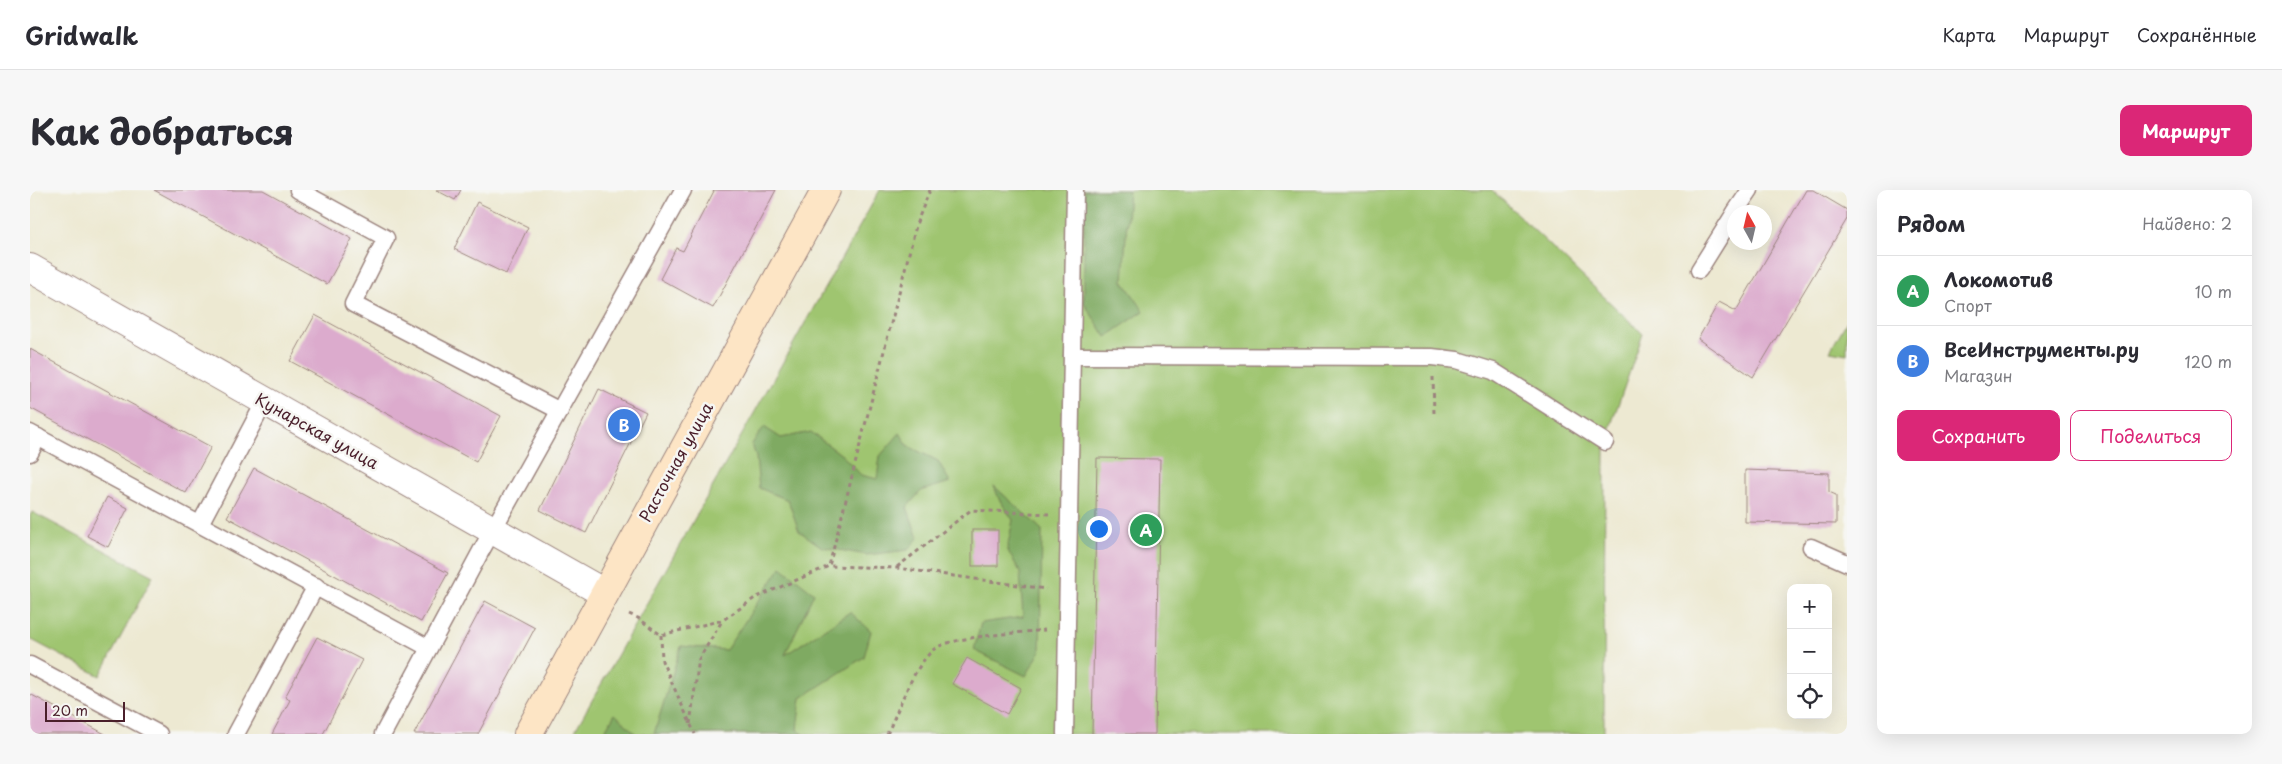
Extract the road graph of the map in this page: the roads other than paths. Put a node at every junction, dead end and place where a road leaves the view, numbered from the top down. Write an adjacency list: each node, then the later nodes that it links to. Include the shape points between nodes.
1 (298, 190): 12 (lane, via 386,238 353,304)
2 (683, 190): 12 (lane)
3 (826, 190): 21 (main road, Расточная улица)
4 (1075, 190): 10 (lane)
5 (1750, 190): 6 (lane)
6 (1740, 205)
7 (1727, 226): 9 (lane)
8 (30, 268): 11 (street, Кунарская улица)
9 (1699, 270)
10 (1072, 356): 14 (lane, via 1432,357 1457,360 1492,371); 28 (lane)
11 (265, 401): 16 (lane); 17 (street, Кунарская улица)
12 (560, 411): 17 (lane)
13 (34, 435): 15 (lane); 16 (lane)
14 (1605, 442)
15 (30, 454)
16 (200, 524): 20 (lane)
17 (494, 530): 21 (street, Кунарская улица); 22 (lane)
18 (1811, 547): 19 (lane)
19 (1847, 563)
20 (316, 586): 22 (lane); 25 (lane)
21 (604, 593): 27 (main road, Расточная улица)
22 (429, 648): 26 (lane)
23 (30, 665): 24 (lane)
24 (159, 734)
25 (236, 734)
26 (383, 734)
27 (528, 734)
28 (1065, 734)

